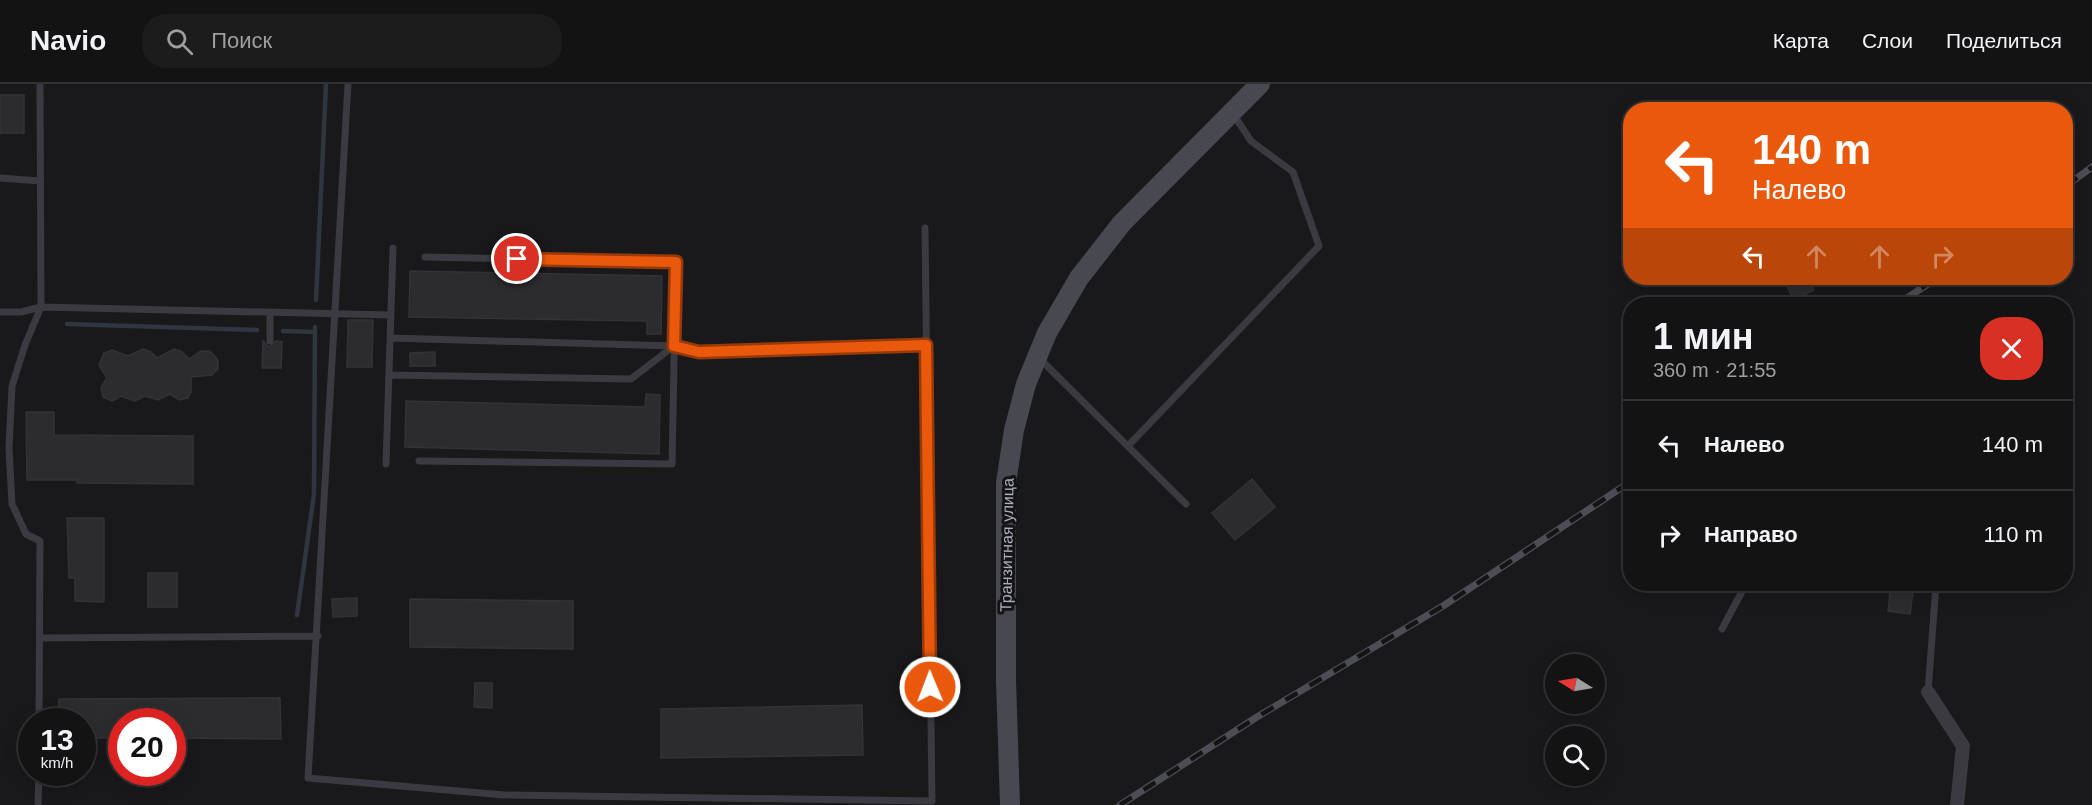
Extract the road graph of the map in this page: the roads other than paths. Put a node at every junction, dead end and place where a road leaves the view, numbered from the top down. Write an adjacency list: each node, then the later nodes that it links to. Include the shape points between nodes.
1 (40, 84): 6 (lane)
2 (348, 84): 13 (lane)
3 (1260, 84): 4 (main road, Транзитная улица)
4 (1232, 112): 19 (main road, Транзитная улица, via 1122,223 1079,278); 21 (lane, via 1251,141 1293,172 1319,246)
5 (0, 178): 6 (lane)
6 (40, 182): 10 (lane)
7 (925, 228): 17 (lane)
8 (393, 248): 14 (lane)
9 (425, 257): 18 (lane, via 676,262)
10 (40, 307): 11 (lane); 12 (lane); 29 (lane, via 12,387 9,448 12,504 26,534 40,541)
11 (0, 312)
12 (270, 313): 13 (lane); 16 (lane)
13 (334, 314): 14 (lane); 28 (lane)
14 (391, 315): 15 (lane)
15 (390, 338): 18 (lane); 20 (lane)
16 (270, 341)
17 (926, 345): 18 (lane, via 699,352); 28 (lane, via 932,801 504,795 308,778)
18 (674, 346): 20 (lane, via 631,379); 22 (lane, via 672,464)
19 (1037, 356): 21 (lane); 34 (main road, Транзитная улица, via 1014,430 1006,483)
20 (389, 375): 23 (lane)
21 (1128, 446): 24 (lane)
22 (419, 461)
23 (386, 464)
24 (1186, 504)
25 (1742, 591): 27 (lane)
26 (1935, 591): 30 (lane)
27 (1722, 629)
28 (318, 636): 29 (lane)
29 (40, 638): 31 (lane)
30 (1928, 692): 35 (street, via 1963,746)
31 (39, 708)
32 (39, 786): 33 (lane)
33 (38, 805)
34 (1010, 805)
35 (1957, 805)

